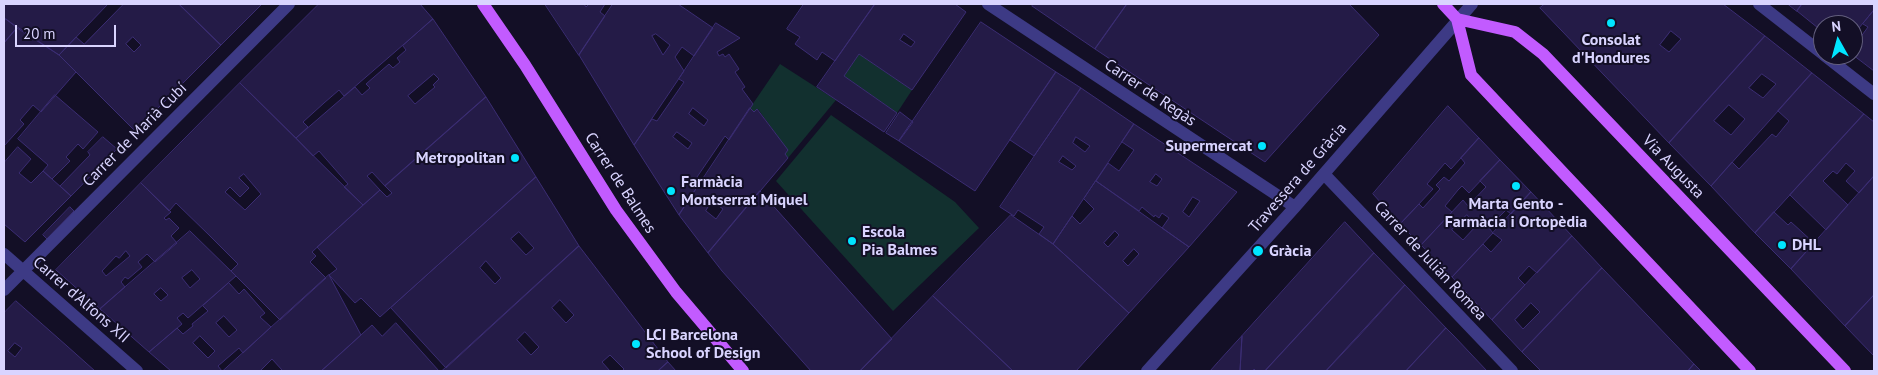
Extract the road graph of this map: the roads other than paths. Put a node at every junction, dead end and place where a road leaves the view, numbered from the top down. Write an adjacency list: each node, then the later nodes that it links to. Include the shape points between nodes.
1 (289, 4): 14 (street, Carrer de Marià Cubí)
2 (483, 4): 17 (main road, Carrer de Balmes, via 616,210 676,292)
3 (988, 4): 12 (street, Carrer de Regàs)
4 (1443, 4): 7 (main road)
5 (1472, 4): 7 (street, Travessera de Gràcia)
6 (1759, 4): 8 (street)
7 (1457, 19): 11 (street, Travessera de Gràcia); 20 (main road, via 1471,75); 21 (main road, Via Augusta, via 1515,32 1543,54)
8 (1813, 46)
9 (1837, 65): 10 (street)
10 (1874, 94)
11 (1324, 174): 12 (street, Travessera de Gràcia); 19 (street, Carrer de Julián Romea)
12 (1295, 207): 18 (street, Travessera de Gràcia)
13 (4, 254): 14 (street, Carrer d'Alfons XII)
14 (23, 271): 15 (street, Carrer de Marià Cubí); 16 (street, Carrer d'Alfons XII)
15 (4, 290)
16 (137, 371)
17 (744, 371)
18 (1147, 371)
19 (1512, 371)
20 (1750, 371)
21 (1845, 371)

